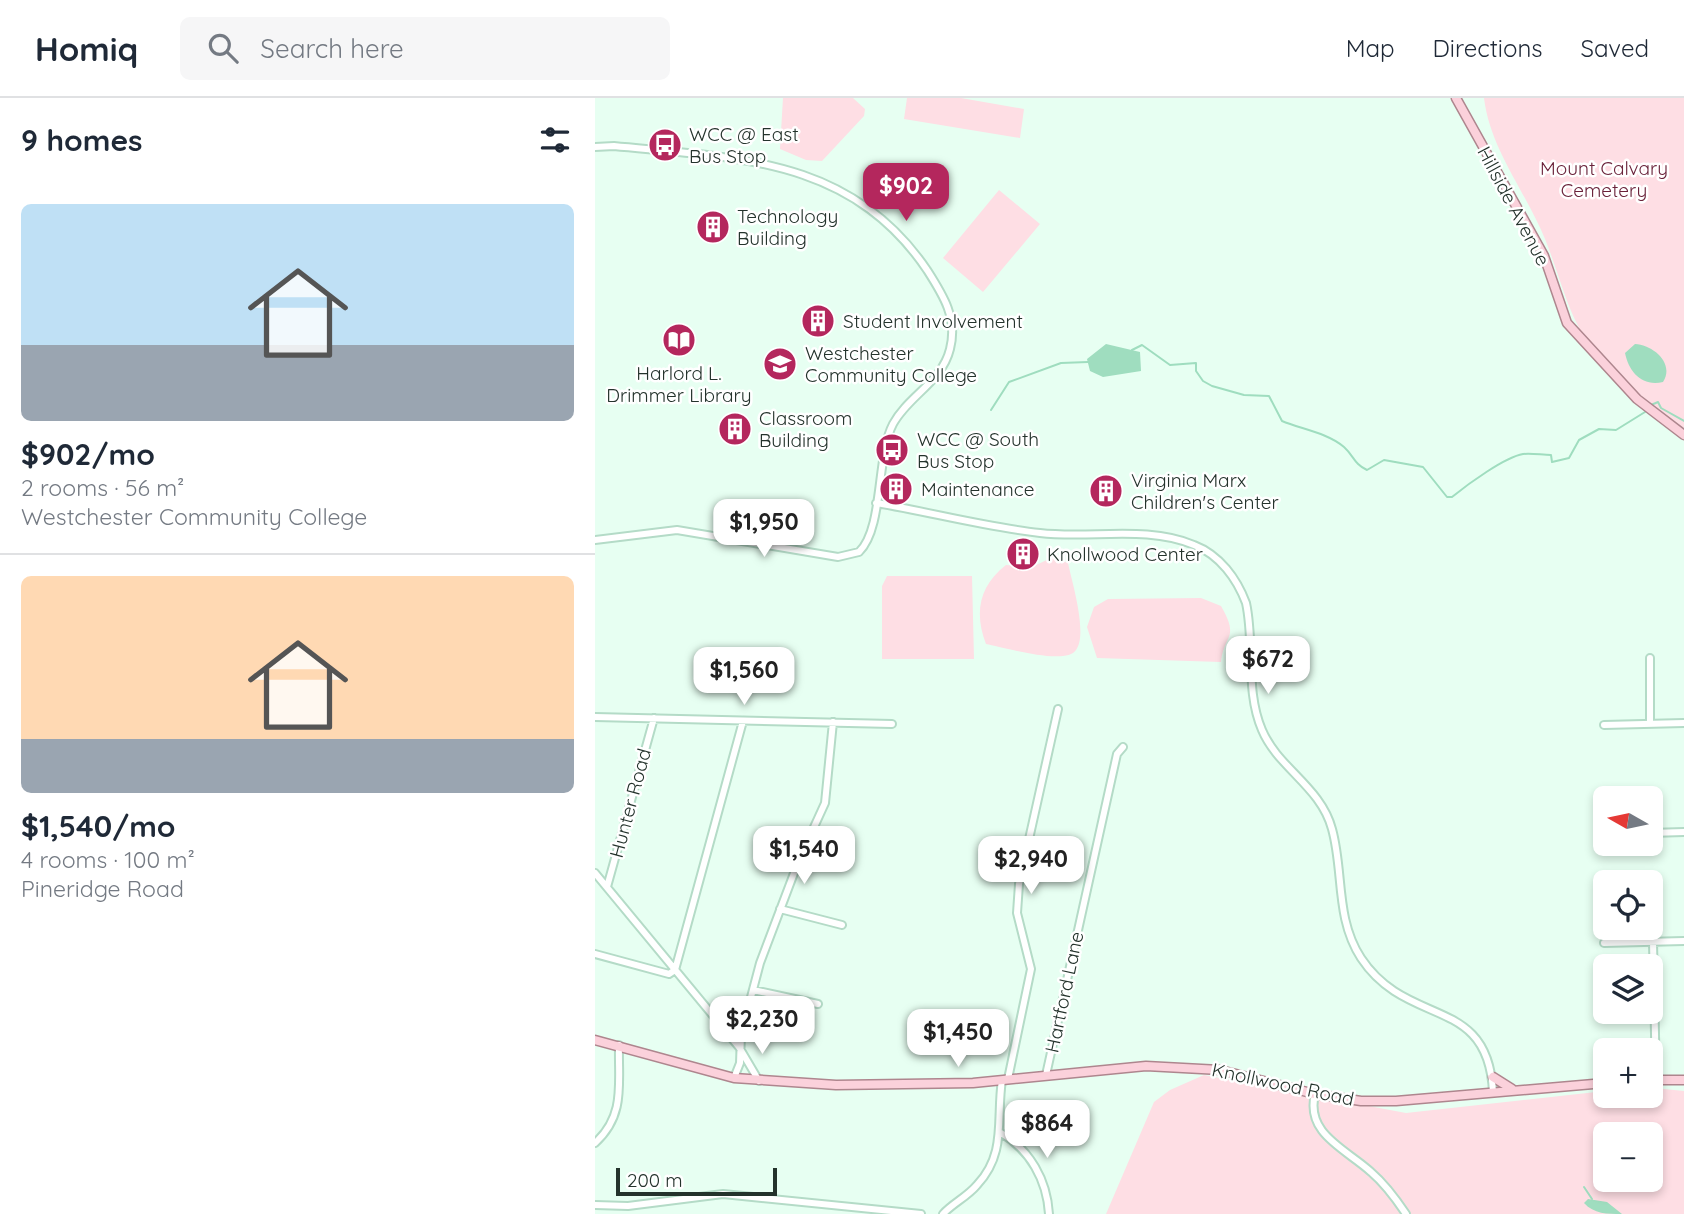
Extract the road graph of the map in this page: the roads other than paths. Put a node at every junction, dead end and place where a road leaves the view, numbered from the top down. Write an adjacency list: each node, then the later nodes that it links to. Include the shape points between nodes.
1 (1456, 98): 3 (main road, Hillside Avenue, via 1539,245 1567,323 1637,399)
2 (595, 145): 4 (street, via 741,158 795,170 860,202 917,256 948,305 951,347 941,370 893,423)
3 (1684, 435)
4 (876, 503): 5 (street, via 868,540 845,557 677,530); 35 (street, via 1041,533 1165,536 1198,546 1220,562 1246,603 1262,730 1278,756 1318,799 1330,821 1344,917 1359,956 1391,991 1470,1030 1487,1052)
5 (595, 540)
6 (1650, 658): 15 (street)
7 (1058, 709): 37 (street, via 1019,884 1017,913 1031,969)
8 (595, 717): 9 (street)
9 (654, 718): 10 (street); 20 (street, Hunter Road)
10 (743, 721): 11 (street); 27 (street)
11 (834, 722): 13 (street); 21 (street, via 825,803)
12 (1684, 723): 15 (street)
13 (892, 724)
14 (1604, 724): 15 (street)
15 (1650, 724)
16 (1123, 747): 34 (street, Hartford Lane, via 1117,754)
17 (1684, 832): 18 (street)
18 (1663, 833)
19 (595, 873): 20 (street)
20 (607, 887): 27 (street)
21 (780, 909): 22 (street); 28 (street)
22 (842, 925)
23 (1684, 941): 24 (street)
24 (1653, 942): 25 (street); 30 (street)
25 (1604, 943)
26 (595, 954): 27 (street, via 669,974)
27 (675, 970): 33 (street)
28 (753, 990): 29 (street); 33 (street)
29 (818, 1004)
30 (1653, 1038)
31 (595, 1040): 32 (main road, Knollwood Road)
32 (619, 1045): 36 (main road, Knollwood Road); 46 (street, via 618,1109)
33 (739, 1046): 36 (street, via 740,1063); 40 (street)
34 (1046, 1075): 37 (main road, Knollwood Road); 44 (main road, Knollwood Road, via 1146,1066 1198,1067)
35 (1493, 1077): 42 (main road); 43 (street)
36 (734, 1078): 40 (main road, Knollwood Road)
37 (1005, 1079): 40 (main road, Knollwood Road, via 888,1086); 45 (street)
38 (1663, 1080): 39 (main road)
39 (1684, 1080)
40 (759, 1081)
41 (1593, 1084): 42 (main road, Knollwood Road)
42 (1515, 1091): 43 (main road, Knollwood Road)
43 (1493, 1092): 44 (main road, Knollwood Road, via 1376,1101)
44 (1315, 1094): 51 (street, via 1313,1117 1319,1128 1371,1171)
45 (1001, 1133): 49 (street, via 989,1171 976,1188); 50 (street, via 1021,1147 1035,1166)
46 (595, 1143)
47 (595, 1205): 48 (street, via 628,1206 723,1194)
48 (921, 1214)
49 (943, 1214)
50 (1049, 1214)
51 (1406, 1214)

